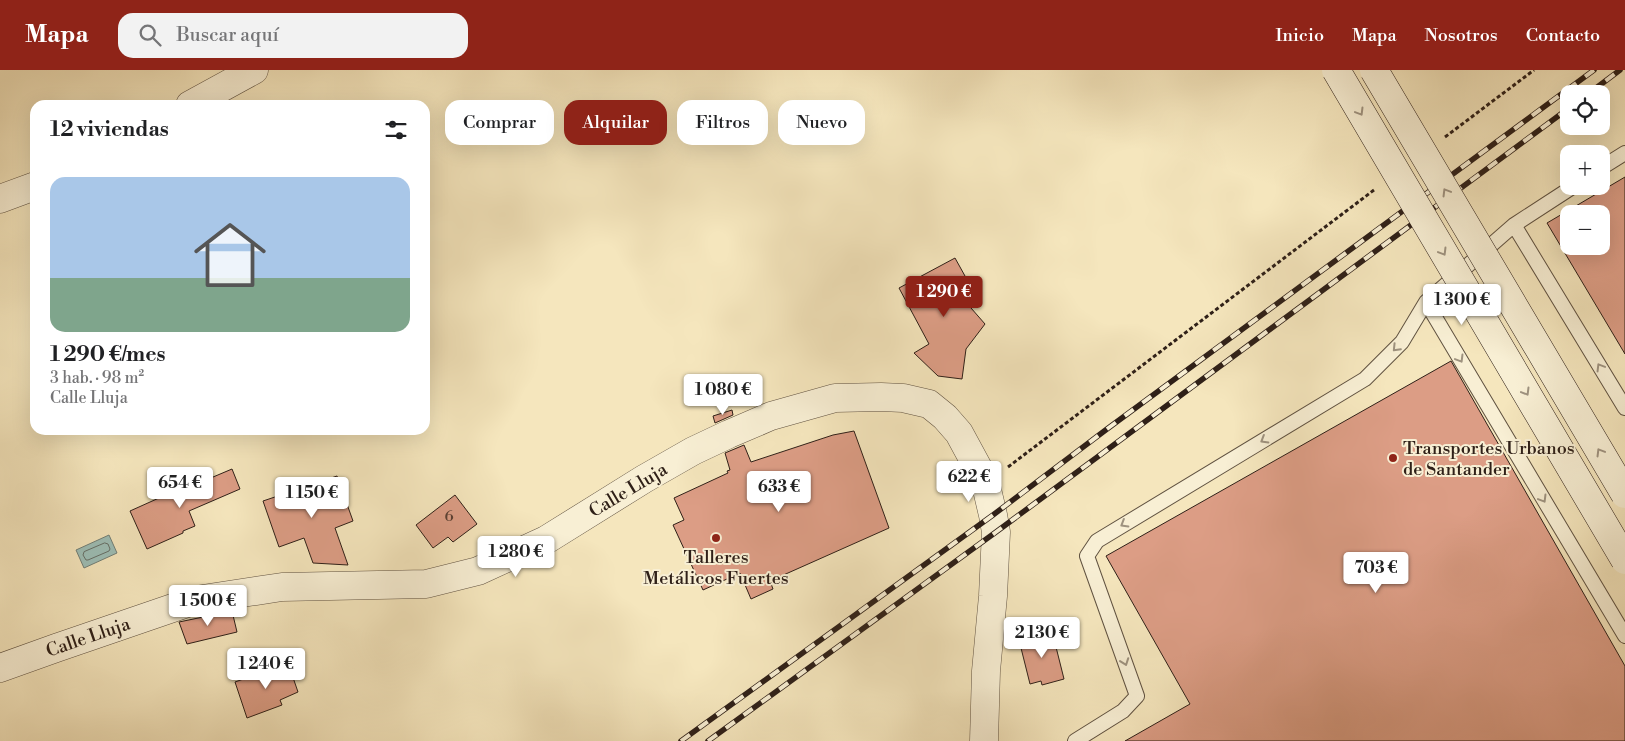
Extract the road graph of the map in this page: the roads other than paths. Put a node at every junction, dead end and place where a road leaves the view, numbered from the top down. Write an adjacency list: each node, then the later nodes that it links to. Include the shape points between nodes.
1 (254, 70): 4 (street)
2 (1336, 70): 14 (street, one-way to 14, bridge)
3 (1374, 70): 13 (street, one-way to 3, bridge)
4 (199, 100)
5 (1625, 153): 6 (lane)
6 (1610, 162)
7 (30, 188): 9 (street)
8 (1560, 195): 10 (lane)
9 (0, 200)
10 (1514, 225): 11 (lane); 12 (lane, one-way to 10)
11 (1426, 302): 15 (lane, one-way to 15); 18 (lane, one-way to 18, via 1402,342 1365,379 1097,541 1087,556 1137,696 1123,711)
12 (1625, 408)
13 (1625, 494)
14 (1625, 560)
15 (1625, 636)
16 (0, 668): 17 (street, Calle Lluja, via 196,600 282,587 426,584 478,571 546,540 693,451 772,416 835,398 881,396 929,404 945,417 958,433 985,481 996,532)
17 (984, 741)
18 (1075, 741)

